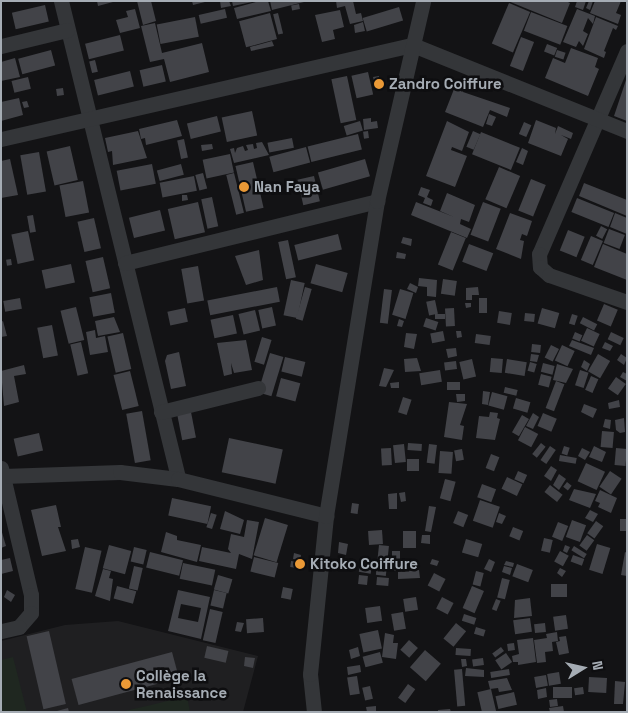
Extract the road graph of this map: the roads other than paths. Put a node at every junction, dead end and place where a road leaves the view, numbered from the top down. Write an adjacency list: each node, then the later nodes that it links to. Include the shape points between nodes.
1 (61, 1): 3 (street)
2 (423, 1): 4 (street)
3 (68, 30): 5 (street); 7 (street)
4 (413, 44): 7 (street); 8 (street); 11 (street)
5 (1, 46)
6 (627, 51): 8 (street)
7 (89, 117): 10 (street); 12 (street)
8 (599, 120): 9 (street); 13 (street, via 539,254 540,267 549,275)
9 (627, 131)
10 (1, 139)
11 (377, 201): 12 (street); 19 (street)
12 (125, 263): 15 (street)
13 (627, 302)
14 (258, 388): 15 (street)
15 (162, 412): 17 (street)
16 (2, 472): 17 (street, via 120,472); 18 (street)
17 (178, 478): 19 (street)
18 (4, 494): 20 (street, via 31,594 31,613 19,627)
19 (326, 516): 21 (street, via 310,674)
20 (1, 631)
21 (314, 712)

